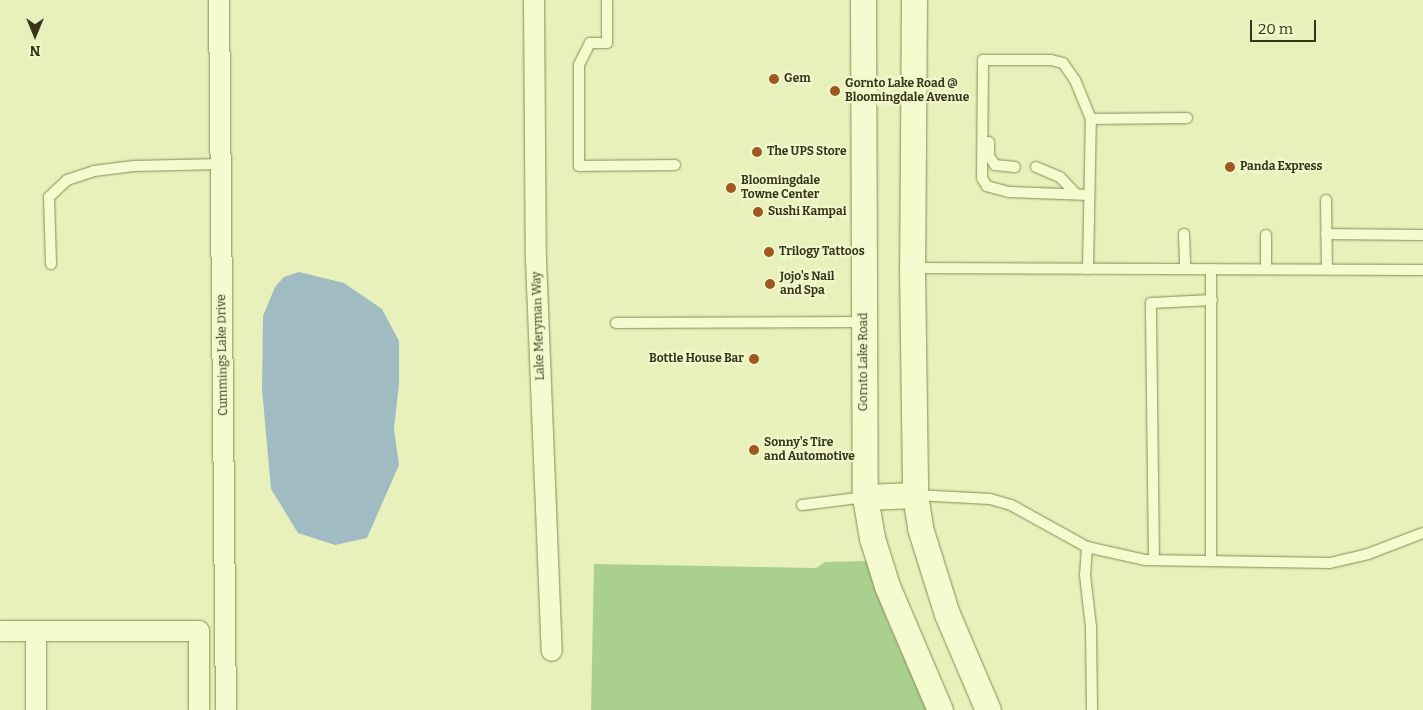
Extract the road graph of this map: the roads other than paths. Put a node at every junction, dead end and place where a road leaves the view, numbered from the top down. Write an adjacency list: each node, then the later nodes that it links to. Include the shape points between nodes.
1 (219, 0): 9 (street, Cummings Lake Drive)
2 (534, 0): 40 (street, Lake Meryman Way, via 536,260)
3 (607, 0): 10 (lane, via 607,43 590,43 579,65 579,166)
4 (863, 0): 29 (street, Gornto Lake Road)
5 (914, 0): 21 (street)
6 (983, 73): 8 (lane, via 983,60 1051,60 1063,63 1075,80); 11 (lane, via 988,82 989,156 995,165); 13 (lane, via 982,178 987,186 1009,192)
7 (1187, 118): 8 (lane)
8 (1091, 120): 14 (lane)
9 (221, 164): 20 (lane, via 134,166 94,171 67,180 49,197); 43 (street, Cummings Lake Drive)
10 (675, 165)
11 (1015, 167)
12 (1036, 167): 13 (lane, via 1056,174)
13 (1075, 193): 14 (lane)
14 (1089, 195): 22 (lane)
15 (1326, 200): 17 (lane)
16 (1184, 234): 23 (lane)
17 (1326, 234): 19 (lane); 26 (lane)
18 (1266, 235): 25 (lane)
19 (1423, 235)
20 (51, 264)
21 (912, 268): 22 (lane); 31 (street)
22 (1088, 269): 23 (lane)
23 (1185, 269): 24 (lane)
24 (1212, 269): 25 (lane); 28 (lane)
25 (1266, 269): 26 (lane)
26 (1327, 270): 27 (lane)
27 (1423, 270)
28 (1212, 300): 36 (lane, via 1151,303); 37 (lane)
29 (864, 322): 30 (lane); 32 (street, Gornto Lake Road)
30 (616, 323)
31 (916, 495): 32 (street); 35 (lane, via 990,499 1011,505); 45 (street, via 920,528 947,614)
32 (865, 497): 33 (lane); 44 (street, Gornto Lake Road, via 872,538 887,586)
33 (802, 505)
34 (1423, 534): 37 (lane, via 1368,554 1330,563)
35 (1087, 547): 36 (lane, via 1112,555); 46 (lane, via 1085,575 1092,627)
36 (1154, 560): 37 (lane)
37 (1210, 561)
38 (0, 631): 39 (street)
39 (36, 632): 41 (street); 42 (street, via 199,631)
40 (552, 651)
41 (36, 710)
42 (199, 710)
43 (226, 710)
44 (940, 710)
45 (988, 710)
46 (1092, 710)

